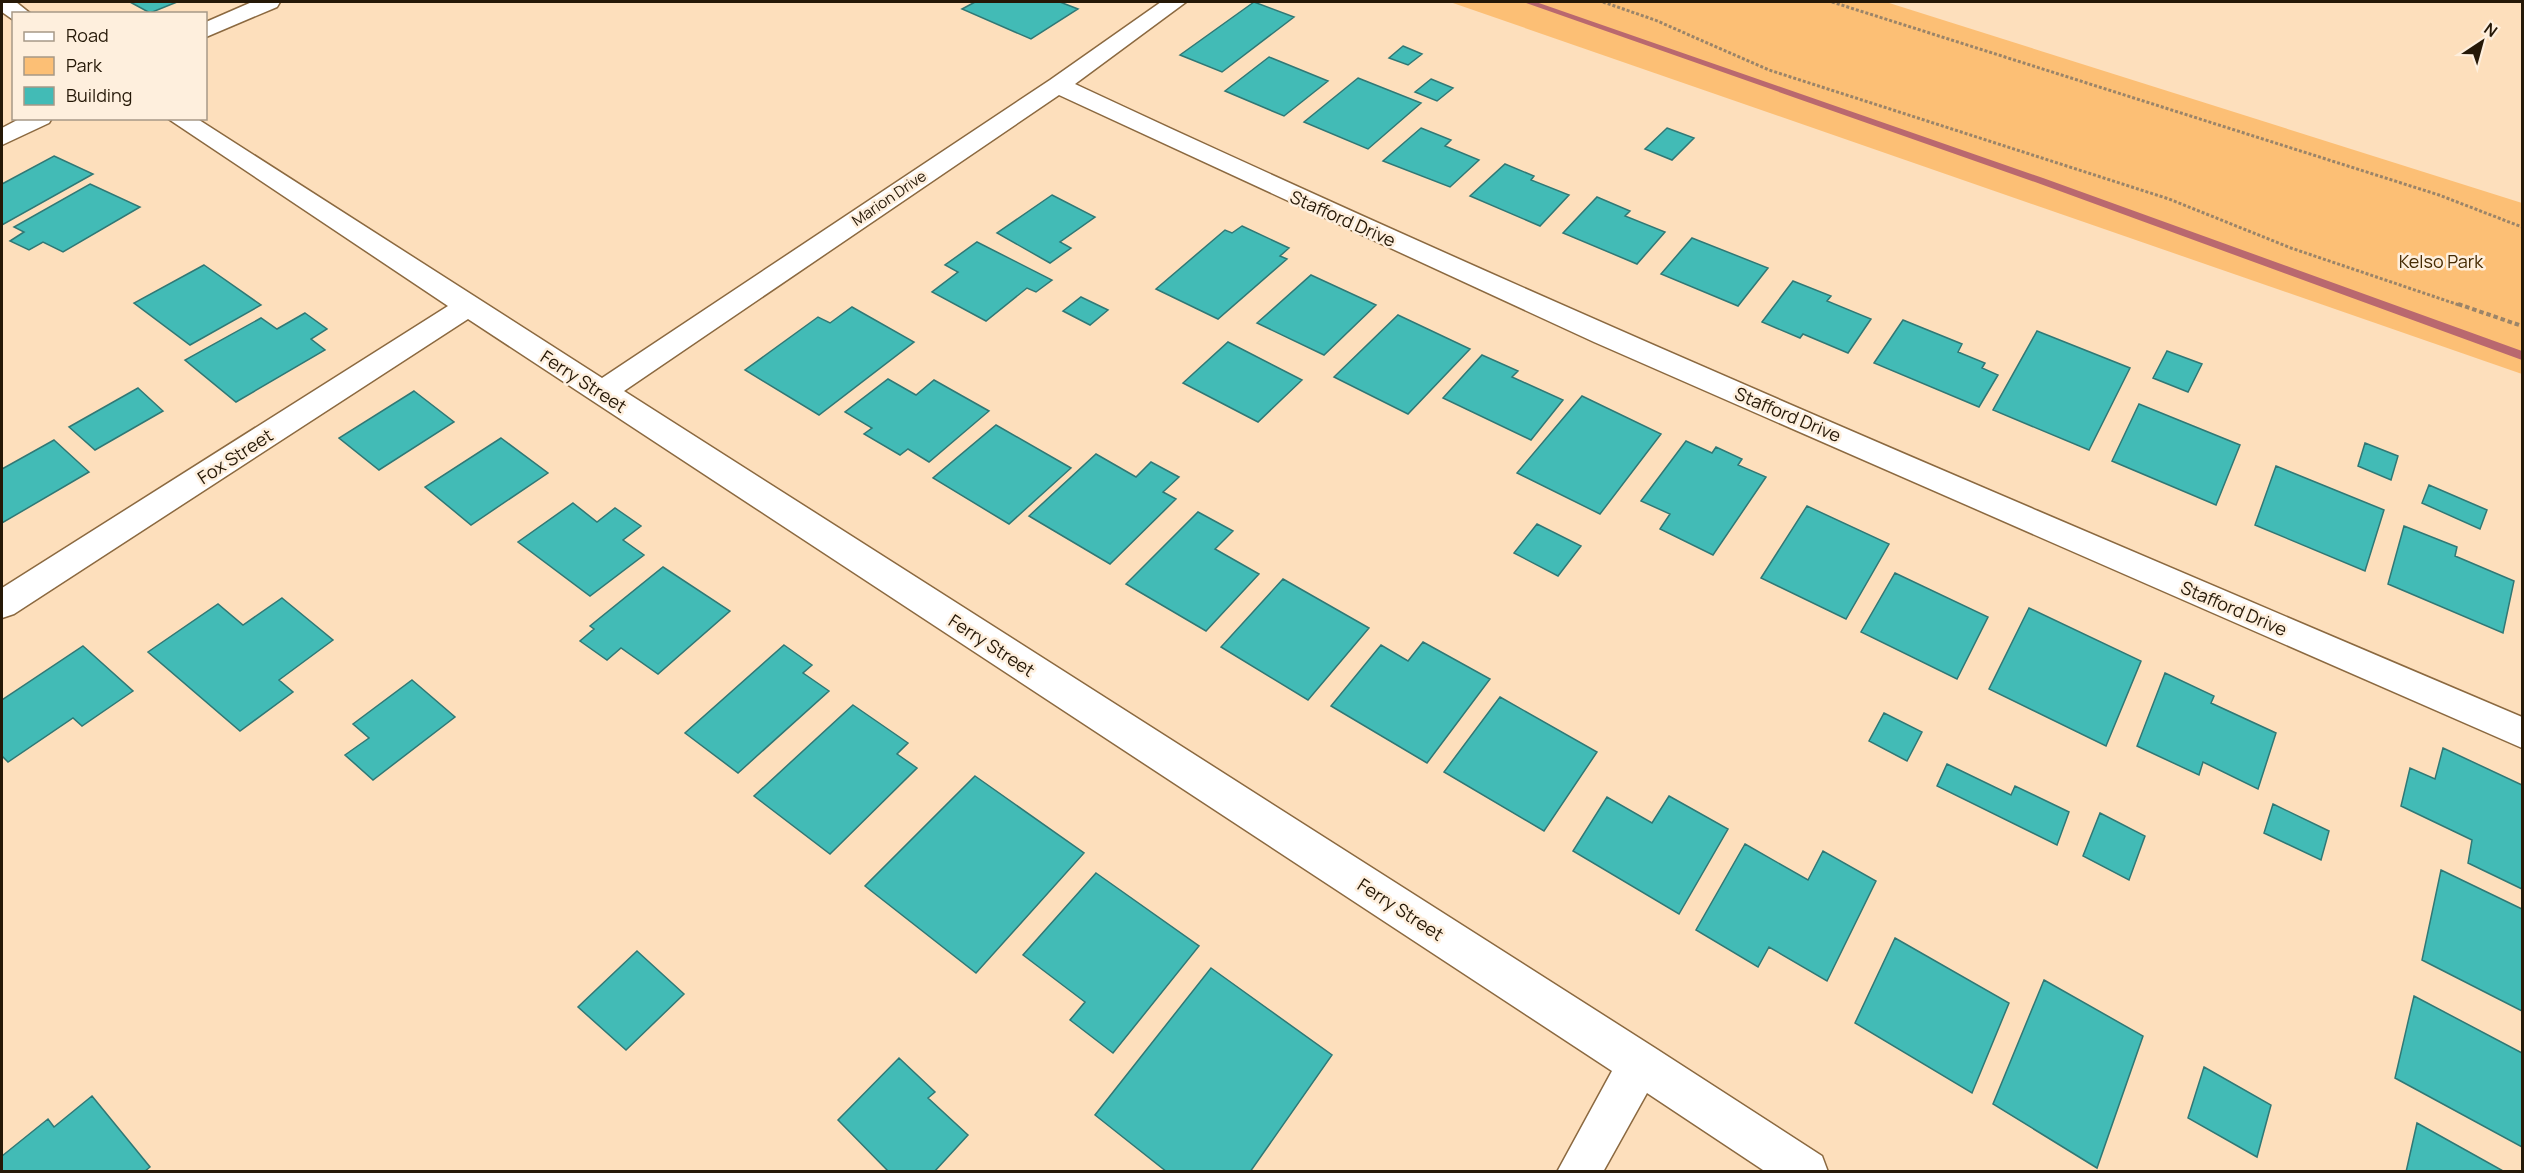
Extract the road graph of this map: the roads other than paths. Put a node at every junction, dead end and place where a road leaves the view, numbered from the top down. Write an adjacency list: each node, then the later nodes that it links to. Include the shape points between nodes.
1 (2, 2): 4 (street)
2 (269, 2): 5 (street)
3 (1175, 2): 6 (street, Marion Drive)
4 (17, 12)
5 (207, 30)
6 (1058, 85): 11 (street, Marion Drive); 13 (street, Stafford Drive, via 1254,179 1597,332)
7 (36, 120): 9 (street)
8 (182, 120): 10 (street, Ferry Street)
9 (2, 138)
10 (468, 306): 11 (street, Ferry Street); 12 (street, Fox Street)
11 (602, 392): 14 (street, Ferry Street)
12 (2, 605)
13 (2523, 733)
14 (1640, 1063): 15 (street); 16 (street, Ferry Street)
15 (1579, 1172)
16 (1806, 1172)

